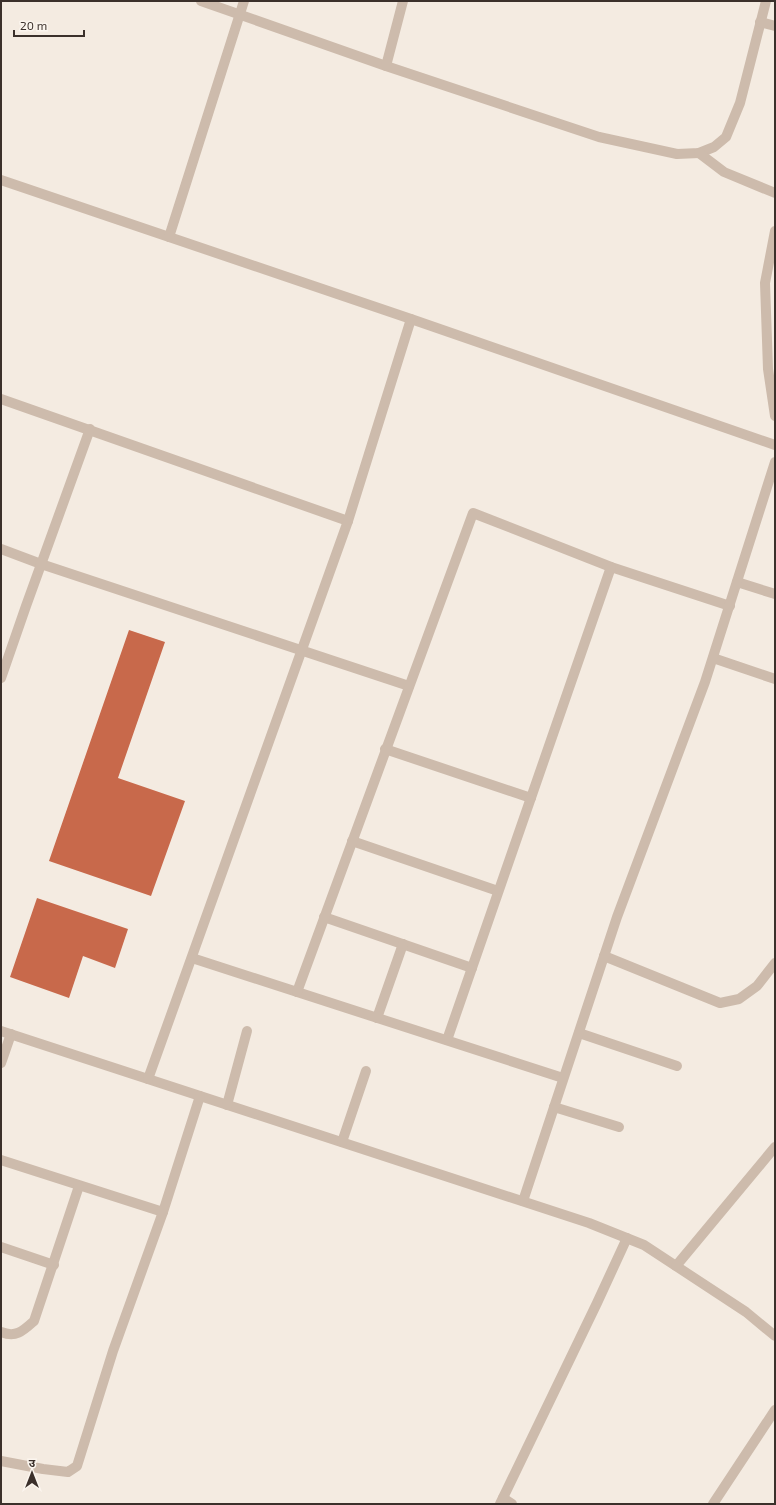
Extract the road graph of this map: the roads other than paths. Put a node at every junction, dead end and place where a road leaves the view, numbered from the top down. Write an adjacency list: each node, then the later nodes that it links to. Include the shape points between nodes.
1 (201, 1): 5 (street)
2 (244, 1): 5 (street)
3 (403, 1): 8 (street)
4 (766, 1): 6 (street)
5 (240, 14): 8 (street); 13 (street)
6 (760, 22): 7 (street); 9 (street, via 740,103 726,137 714,147)
7 (775, 26)
8 (386, 66): 9 (street, via 599,137 677,154)
9 (699, 153): 11 (street, via 724,172)
10 (1, 180): 13 (street)
11 (775, 193)
12 (775, 231): 16 (street, via 765,283 768,369)
13 (169, 237): 14 (street)
14 (411, 319): 18 (street); 20 (street)
15 (1, 399): 17 (street)
16 (775, 416)
17 (90, 429): 20 (street); 22 (street)
18 (775, 445)
19 (775, 462): 24 (street)
20 (348, 521): 27 (street)
21 (1, 548): 22 (street)
22 (40, 564): 27 (street); 29 (street)
23 (611, 566): 26 (street); 31 (street, via 473,513); 33 (street)
24 (737, 582): 25 (street); 26 (street)
25 (775, 594)
26 (730, 606): 28 (street)
27 (302, 651): 31 (street); 39 (street)
28 (713, 658): 30 (street); 38 (street)
29 (1, 678)
30 (775, 679)
31 (409, 686): 32 (street)
32 (385, 750): 33 (street); 34 (street)
33 (531, 798): 35 (street)
34 (352, 841): 35 (street); 36 (street)
35 (498, 891): 41 (street)
36 (324, 917): 37 (street); 42 (street)
37 (403, 944): 41 (street); 43 (street)
38 (604, 956): 40 (street, via 720,1003 739,999 757,986); 46 (street)
39 (192, 958): 42 (street); 52 (street)
40 (775, 963)
41 (472, 968): 47 (street)
42 (297, 992): 43 (street)
43 (377, 1018): 47 (street)
44 (247, 1031): 54 (street)
45 (6, 1032): 48 (street); 52 (street)
46 (579, 1033): 49 (street); 51 (street)
47 (447, 1040): 51 (street)
48 (1, 1063)
49 (677, 1066)
50 (366, 1071): 57 (street)
51 (563, 1078): 55 (street)
52 (148, 1079): 53 (street)
53 (200, 1096): 54 (street); 62 (street)
54 (227, 1105): 57 (street)
55 (554, 1107): 56 (street); 61 (street)
56 (619, 1127)
57 (342, 1142): 61 (street)
58 (775, 1147): 66 (street)
59 (1, 1160): 60 (street)
60 (79, 1186): 62 (street); 65 (street)
61 (523, 1201): 63 (street)
62 (163, 1212): 70 (street, via 113,1351 77,1466 68,1472 43,1470)
63 (626, 1238): 66 (street, via 644,1245); 71 (street)
64 (1, 1247): 65 (street)
65 (54, 1264): 67 (street, via 34,1321 22,1332)
66 (676, 1266): 68 (street, via 746,1312)
67 (1, 1332)
68 (775, 1336)
69 (775, 1410): 73 (street)
70 (1, 1461)
71 (502, 1501): 72 (street)
72 (512, 1504)
73 (713, 1504)

